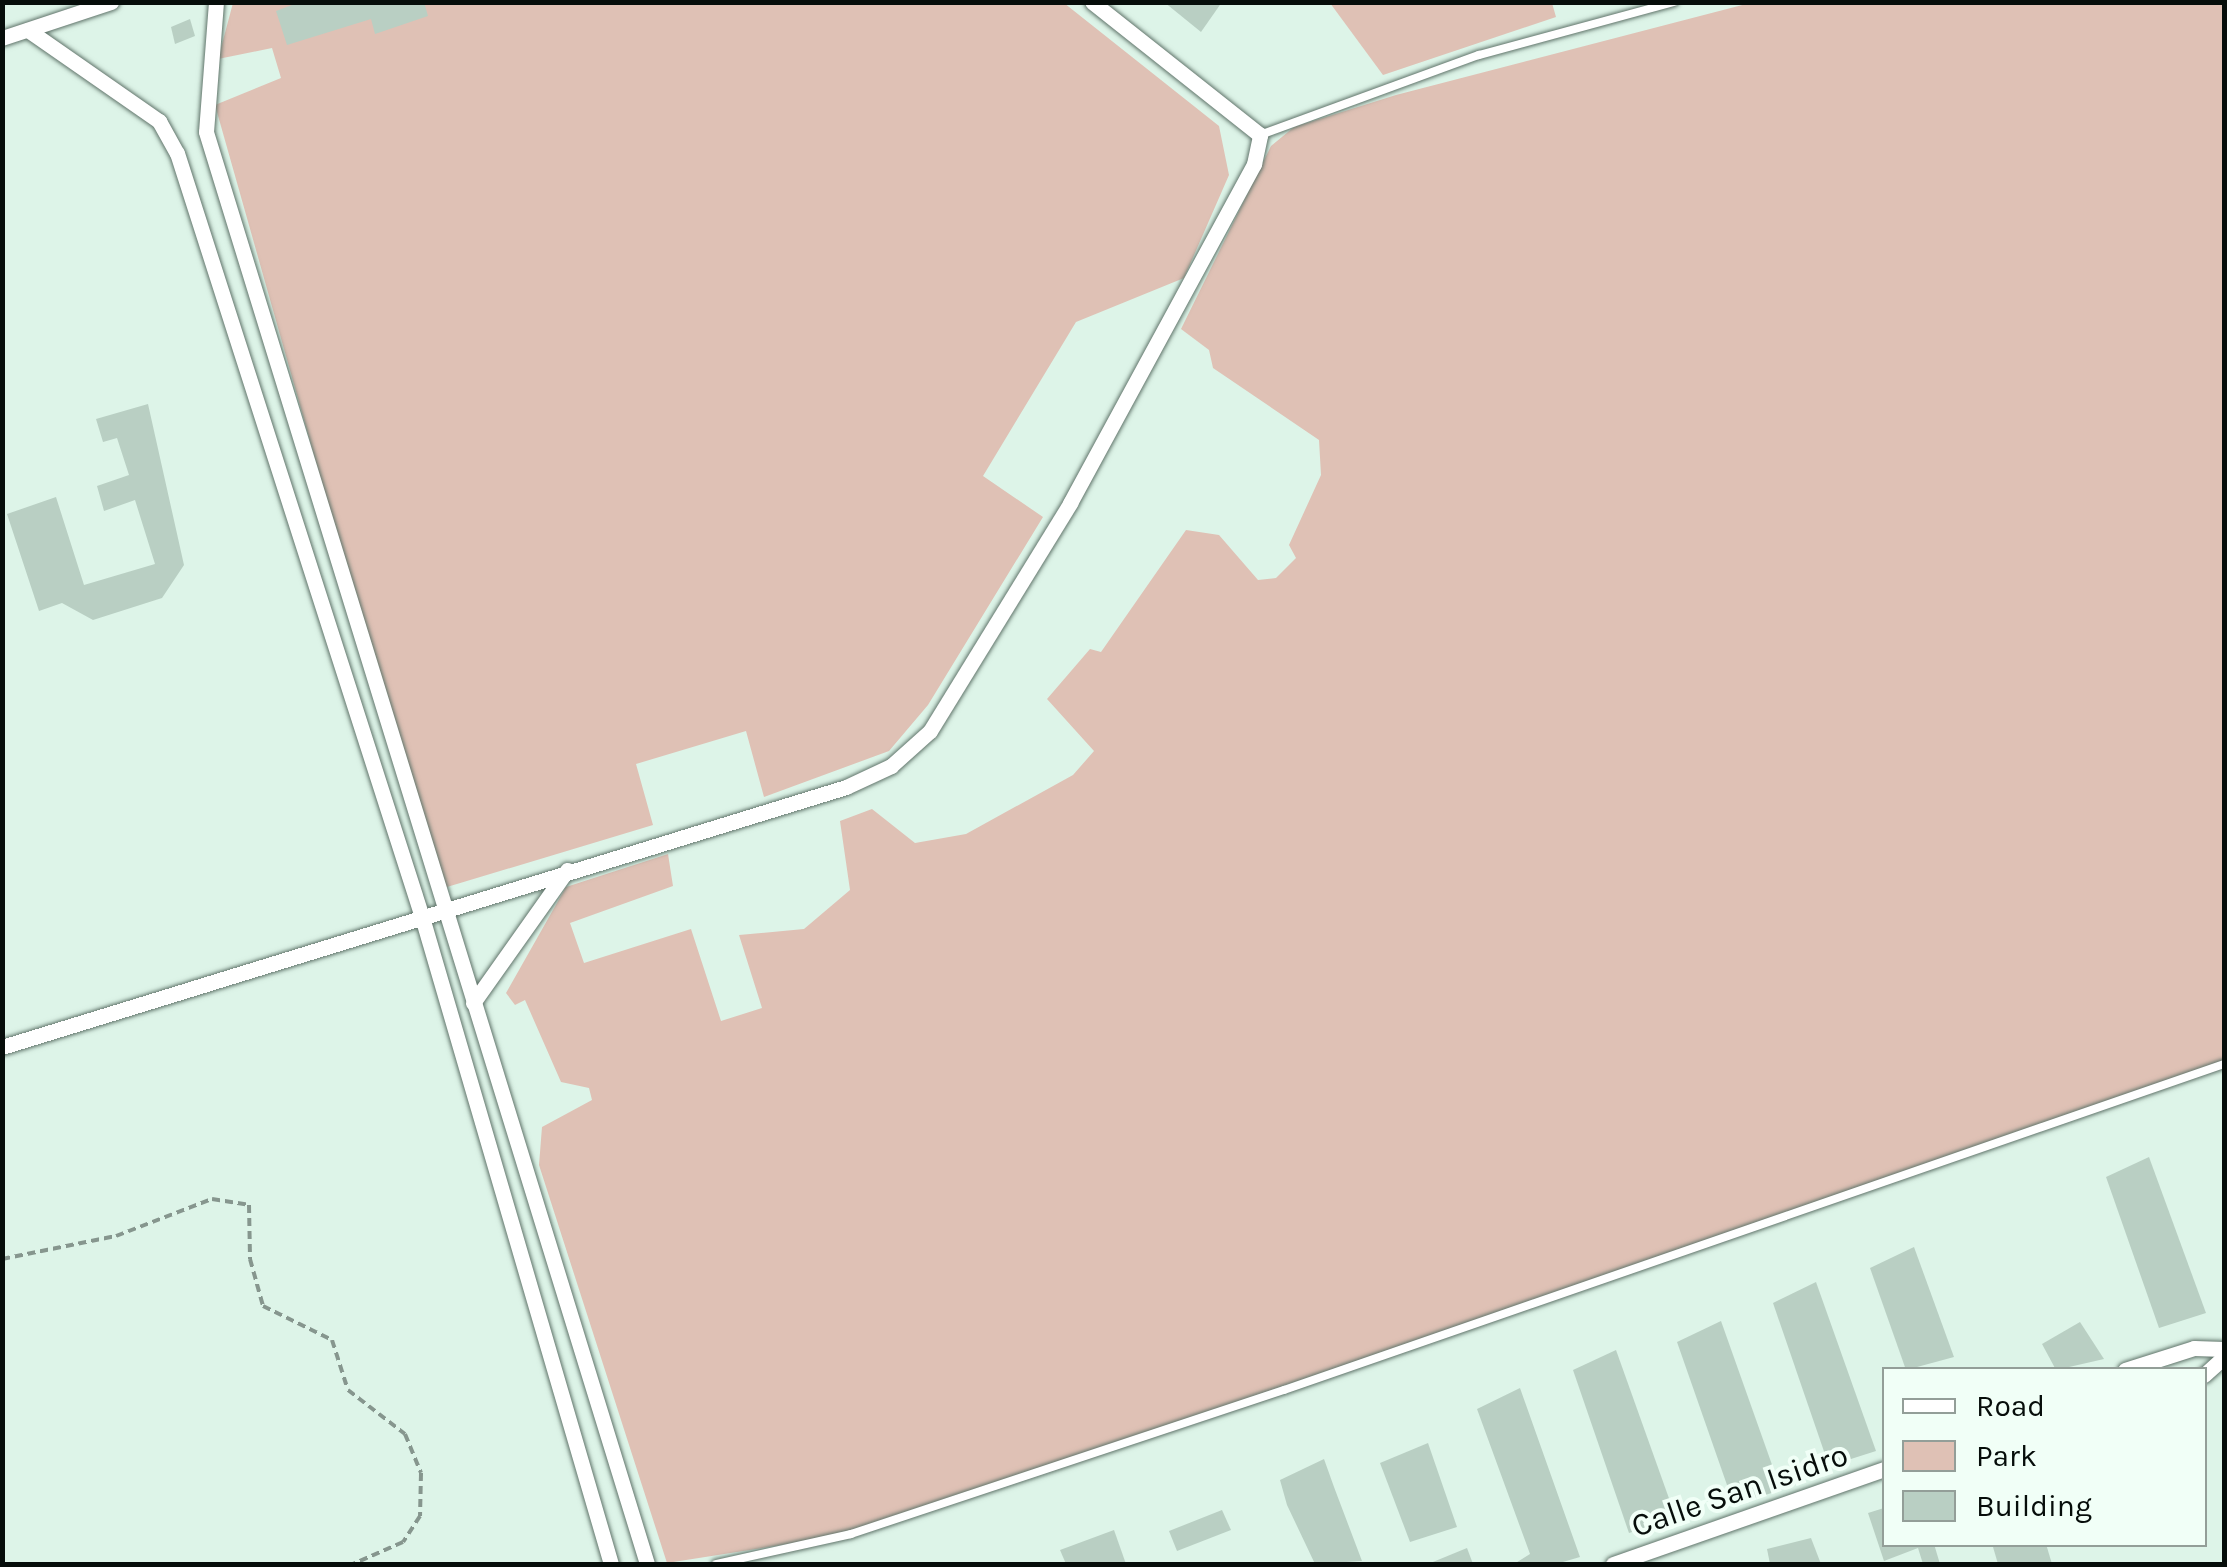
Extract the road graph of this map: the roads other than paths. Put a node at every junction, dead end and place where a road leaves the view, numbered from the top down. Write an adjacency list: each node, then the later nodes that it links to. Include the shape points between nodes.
1 (111, 2): 5 (street)
2 (216, 2): 9 (street, via 206,132)
3 (1092, 2): 7 (street)
4 (1674, 2): 7 (lane, via 1480,56)
5 (28, 30): 6 (street); 10 (street, via 159,122 177,152)
6 (2, 38)
7 (1260, 135): 8 (street, via 1211,256 930,731 890,766 846,787)
8 (568, 870): 9 (street); 11 (street)
9 (444, 910): 10 (street); 11 (street)
10 (422, 917): 12 (street); 18 (street)
11 (473, 1003): 19 (street)
12 (2, 1047)
13 (2224, 1064): 20 (lane, via 1172,1428 851,1534)
14 (2224, 1353): 15 (street, via 2194,1348); 16 (street)
15 (2134, 1367)
16 (2207, 1372)
17 (1882, 1471): 21 (street, Calle San Isidro)
18 (611, 1564)
19 (647, 1564)
20 (716, 1564)
21 (1612, 1564)

